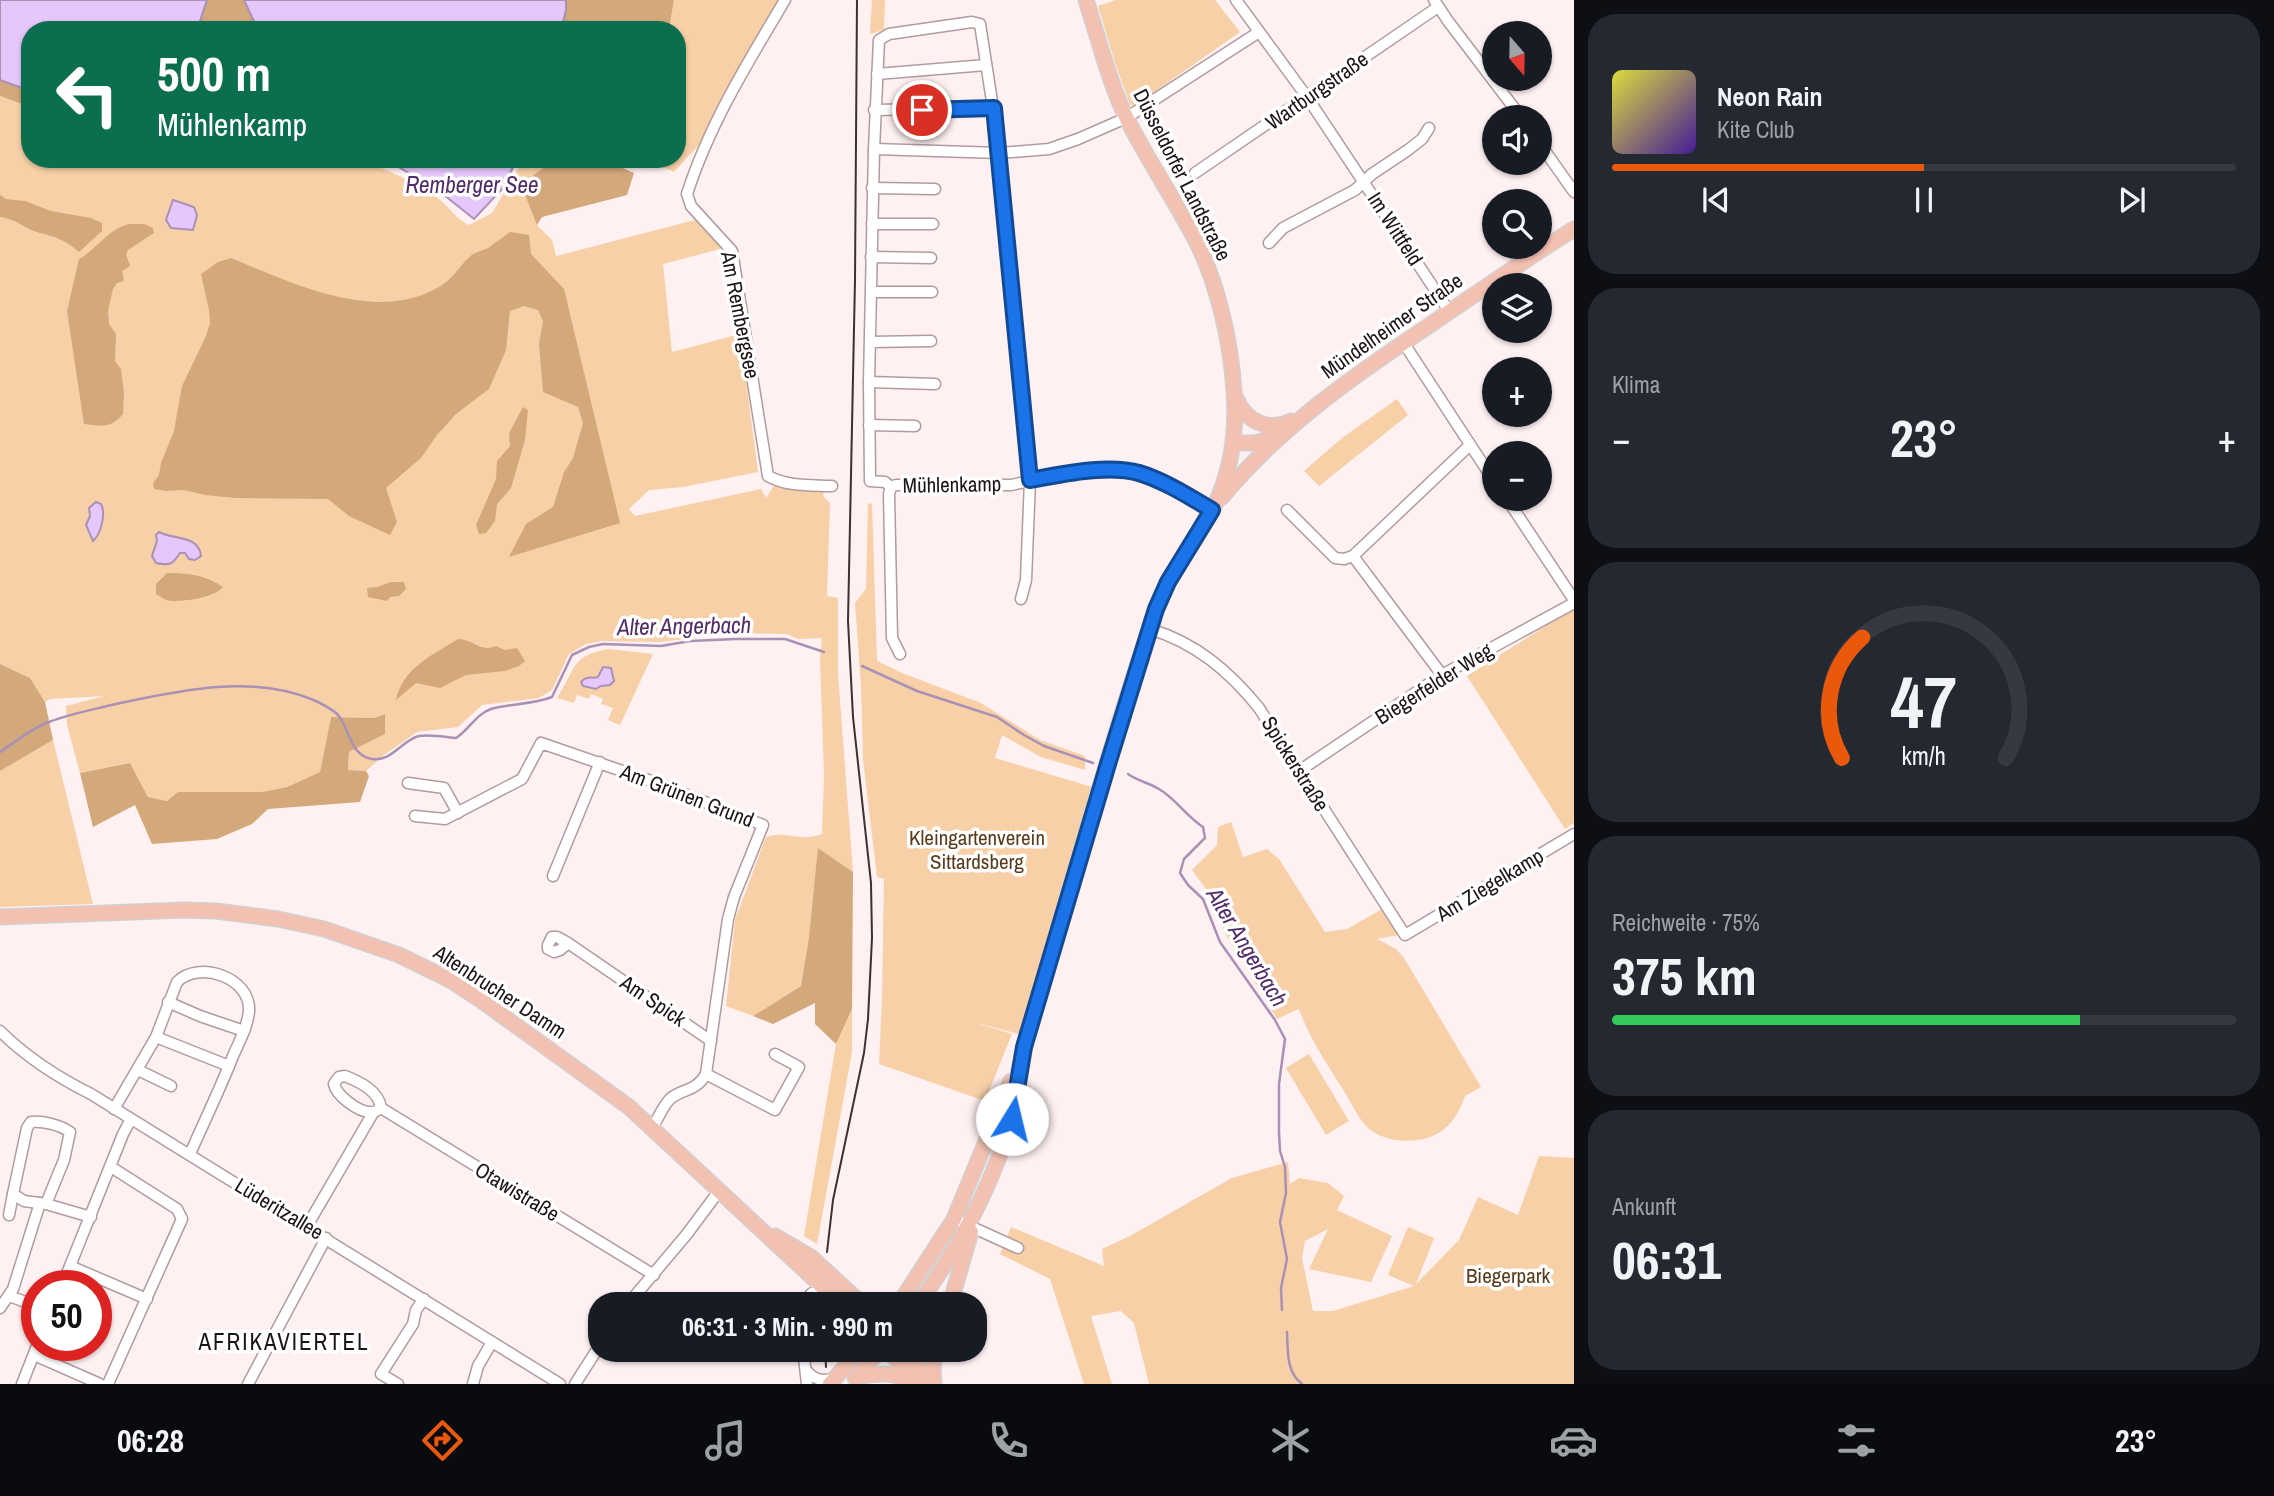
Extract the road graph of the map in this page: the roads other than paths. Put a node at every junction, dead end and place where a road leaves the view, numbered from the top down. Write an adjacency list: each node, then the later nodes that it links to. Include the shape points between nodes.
1 (785, 0): 45 (street, Am Rembergsee, via 722,110 687,194 691,206 732,251 768,476 793,484)
2 (1086, 0): 12 (main road, Düsseldorfer Landstraße)
3 (1236, 0): 5 (street, Im Wittfeld)
4 (1436, 4): 8 (street, Wartburgstraße); 9 (street)
5 (1259, 32): 8 (street, Im Wittfeld); 12 (street)
6 (986, 65): 7 (street); 7 (street, via 980,24 972,22 889,34 879,40); 10 (street)
7 (877, 74): 11 (street)
8 (1307, 97): 17 (street, Wartburgstraße); 18 (street, Im Wittfeld)
9 (1512, 105)
10 (994, 108): 11 (street); 15 (street)
11 (874, 110): 14 (street)
12 (1126, 118): 15 (street, via 1049,149); 36 (main road, Düsseldorfer Landstraße, via 1206,264 1218,300)
13 (1429, 128): 18 (street, Im Wittfeld, via 1422,139)
14 (874, 149): 15 (street); 19 (street)
15 (1000, 153): 44 (street)
16 (1552, 161): 21 (street)
17 (1195, 173)
18 (1364, 182): 25 (street, Im Wittfeld, via 1283,228); 30 (street, Im Wittfeld)
19 (872, 188): 20 (street); 22 (street)
20 (935, 189)
21 (1574, 192)
22 (872, 224): 23 (street); 26 (street)
23 (933, 224)
24 (1574, 229): 30 (main road, Mündelheimer Straße)
25 (1269, 243)
26 (871, 257): 27 (street); 28 (street)
27 (931, 258)
28 (872, 292): 29 (street); 32 (street)
29 (932, 292)
30 (1449, 311): 33 (main road, Mündelheimer Straße)
31 (931, 341): 32 (street)
32 (871, 342): 34 (street)
33 (1403, 342): 37 (main road, Mündelheimer Straße); 42 (street)
34 (869, 382): 35 (street); 38 (street)
35 (935, 384)
36 (1234, 395): 37 (main road, Mündelheimer Straße, via 1244,415 1267,426 1277,427); 41 (main road, Düsseldorfer Landstraße)
37 (1305, 414): 40 (main road, Mündelheimer Straße)
38 (869, 425): 39 (street); 46 (street, via 870,481)
39 (915, 426)
40 (1280, 435): 41 (main road, Mündelheimer Straße, via 1262,442); 47 (main road, Mündelheimer Straße)
41 (1234, 443): 47 (main road, Düsseldorfer Landstraße)
42 (1470, 445): 43 (street); 50 (street)
43 (1482, 463)
44 (1030, 480): 46 (street, Mühlenkamp, via 1011,485); 47 (street, Mühlenkamp, via 1093,471 1136,472); 51 (street, via 1026,580)
45 (832, 486)
46 (891, 487): 54 (street, via 892,638)
47 (1213, 508): 53 (main road, Düsseldorfer Landstraße, via 1168,582)
48 (1287, 510): 50 (street, via 1335,558)
49 (1515, 511): 52 (street)
50 (1353, 555): 55 (street)
51 (1021, 599)
52 (1574, 602): 55 (street, Biegerfelder Weg)
53 (1150, 629): 57 (street, Spickerstraße, via 1184,643 1241,685); 71 (main road, Düsseldorfer Landstraße)
54 (900, 654)
55 (1442, 676): 57 (street, Biegerfelder Weg)
56 (600, 762): 59 (street, Am Grünen Grund, via 541,743 522,779); 62 (street, Am Grünen Grund); 70 (street, Am Grünen Grund, via 763,825 728,919)
57 (1299, 771): 64 (street, Spickerstraße)
58 (408, 783): 59 (street, via 444,788)
59 (458, 813): 60 (street, Am Grünen Grund, via 445,820)
60 (415, 816)
61 (1574, 834): 64 (street, Am Ziegelkamp)
62 (553, 876)
63 (0, 918): 79 (main road, Altenbrucher Damm, via 216,911 283,919 359,939 425,968 482,1001)
64 (1405, 935)
65 (568, 943): 70 (street, Am Spick)
66 (168, 1002): 68 (street); 68 (street, via 183,975 194,971 220,975 247,996 249,1014); 69 (street)
67 (0, 1031): 77 (street, Lüderitzallee, via 35,1062)
68 (244, 1031): 73 (street)
69 (156, 1037): 73 (street); 74 (street)
70 (711, 1041): 75 (street)
71 (1024, 1047): 87 (main road, Düsseldorfer Landstraße); 90 (main road, Düsseldorfer Landstraße, via 1012,1119)
72 (775, 1054): 75 (street, via 799,1067 775,1110)
73 (229, 1066): 80 (street)
74 (138, 1070): 76 (street); 77 (street)
75 (706, 1074): 79 (street, via 690,1090 673,1096)
76 (171, 1086)
77 (114, 1109): 78 (street, Lüderitzallee)
78 (131, 1119): 80 (street, Lüderitzallee); 81 (street)
79 (652, 1127): 82 (main road, Altenbrucher Damm)
80 (190, 1154): 89 (street, Lüderitzallee)
81 (111, 1167): 86 (street); 104 (street, via 180,1213 179,1226)
82 (719, 1191): 88 (main road, Altenbrucher Damm); 95 (street)
83 (13, 1194): 84 (street, via 24,1202); 84 (street, via 31,1122 64,1128 70,1132 64,1160); 85 (street)
84 (43, 1204): 86 (street); 103 (street, via 13,1289)
85 (9, 1215)
86 (90, 1217): 93 (street)
87 (954, 1219): 90 (street); 100 (main road, Düsseldorfer Landstraße)
88 (755, 1224): 96 (main road, Altenbrucher Damm); 99 (main road, Altenbrucher Damm, via 811,1257)
89 (307, 1226): 91 (street, Lüderitzallee); 95 (street, Otawistraße, via 377,1110)
90 (971, 1226): 92 (street); 101 (main road); 102 (main road, Düsseldorfer Landstraße)
91 (326, 1238): 105 (street, Lüderitzallee); 124 (street)
92 (1018, 1248)
93 (70, 1266): 94 (street); 104 (street)
94 (68, 1270)
95 (654, 1275): 97 (street)
96 (826, 1290): 98 (street)
97 (639, 1292)
98 (817, 1292)
99 (849, 1292)
100 (907, 1292)
101 (926, 1292)
102 (953, 1292)
103 (3, 1299): 106 (street)
104 (147, 1299): 123 (street)
105 (424, 1299): 107 (street, Lüderitzallee); 118 (street)
106 (21, 1303)
107 (492, 1342): 127 (street); 128 (street, Lüderitzallee)
108 (31, 1361): 121 (street)
109 (54, 1361): 122 (street)
110 (589, 1362): 129 (street)
111 (805, 1362): 117 (street)
112 (849, 1362): 120 (main road)
113 (870, 1362): 119 (main road)
114 (898, 1362): 131 (main road)
115 (915, 1362): 132 (main road)
116 (934, 1362): 132 (main road)
117 (806, 1370): 120 (street, via 811,1377); 130 (street)
118 (381, 1374): 125 (street); 126 (street)
119 (853, 1381): 131 (main road, via 886,1373)
120 (832, 1382)
121 (22, 1384)
122 (100, 1384)
123 (108, 1384)
124 (248, 1384)
125 (373, 1384)
126 (398, 1384)
127 (473, 1384)
128 (560, 1384)
129 (575, 1384)
130 (807, 1384)
131 (914, 1384)
132 (931, 1384)

